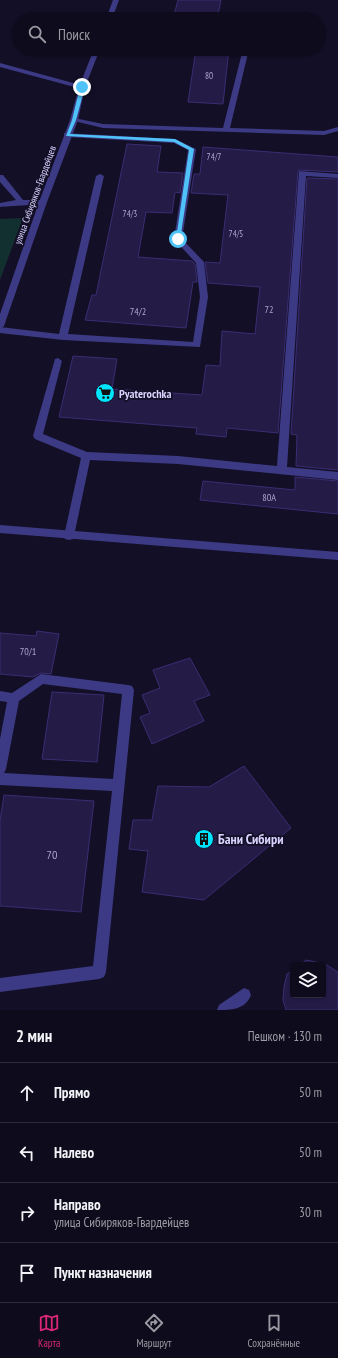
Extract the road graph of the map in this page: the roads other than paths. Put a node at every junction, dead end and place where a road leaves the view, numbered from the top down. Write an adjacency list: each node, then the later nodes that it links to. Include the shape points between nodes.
1 (116, 0): 2 (street)
2 (112, 12)
3 (94, 56): 6 (street, улица Сибиряков-Гвардейцев)
4 (244, 56): 9 (street)
5 (0, 65): 6 (street)
6 (82, 87): 7 (street, улица Сибиряков-Гвардейцев)
7 (74, 120): 9 (street, via 103,126); 10 (street, улица Сибиряков-Гвардейцев)
8 (338, 129): 9 (street, via 324,133)
9 (226, 131)
10 (67, 135): 15 (street, улица Сибиряков-Гвардейцев); 19 (street, via 175,141 192,149 178,239 200,262 204,297 197,345)
11 (100, 176): 19 (street)
12 (338, 176): 22 (street, via 302,173)
13 (0, 177): 14 (street)
14 (21, 202): 15 (street); 16 (street)
15 (43, 202): 17 (street, улица Сибиряков-Гвардейцев)
16 (0, 205)
17 (0, 326)
18 (0, 330): 19 (street)
19 (63, 337)
20 (58, 361): 21 (street, via 38,436)
21 (86, 456): 22 (street, via 178,460); 25 (street)
22 (282, 470): 23 (street)
23 (338, 476)
24 (0, 529): 25 (street)
25 (69, 536): 26 (street)
26 (338, 556)
27 (0, 696): 28 (street)
28 (14, 698): 29 (street); 31 (street, via 41,680 128,690)
29 (0, 769)
30 (0, 779): 31 (street)
31 (119, 785): 32 (street, via 99,972)
32 (0, 985)
33 (244, 995): 34 (street)
34 (224, 1010)

